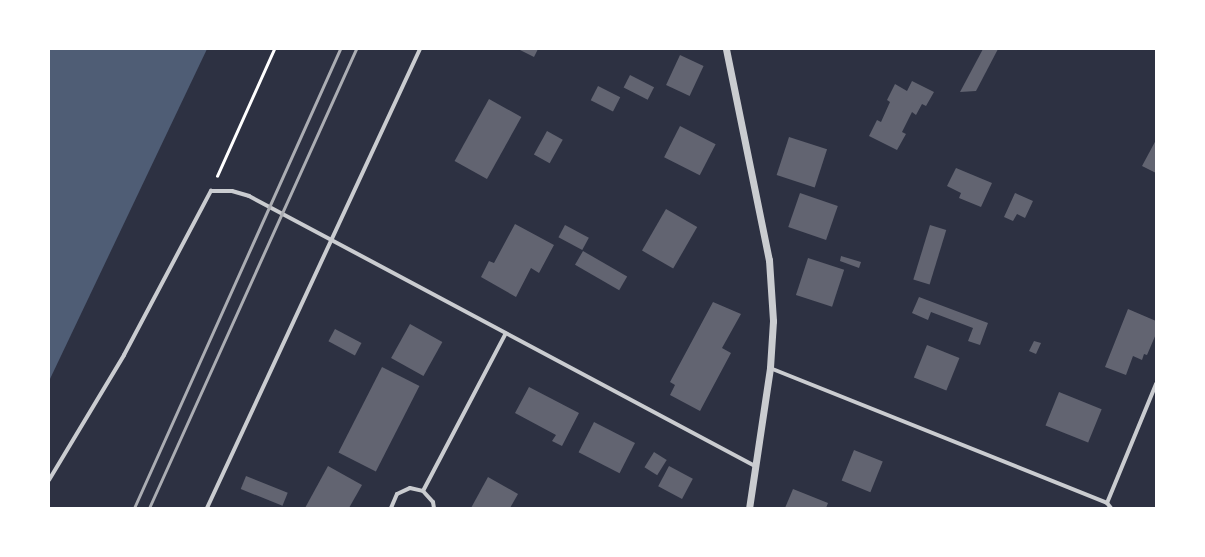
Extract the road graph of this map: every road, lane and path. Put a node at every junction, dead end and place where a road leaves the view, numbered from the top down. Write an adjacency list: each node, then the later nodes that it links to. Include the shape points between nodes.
1 (274, 49): 4 (path)
2 (420, 49): 5 (street)
3 (726, 49): 7 (street, via 769,260 773,320)
4 (210, 191): 5 (street, via 232,191 250,196); 10 (street, via 124,355)
5 (333, 240): 6 (street); 13 (street)
6 (506, 333): 9 (street); 11 (street)
7 (770, 368): 9 (street); 12 (street)
8 (1156, 384): 12 (street)
9 (755, 466): 16 (street)
10 (49, 480)
11 (423, 491): 14 (street, via 410,488 403,490 397,494); 15 (street, via 433,502)
12 (1108, 503): 17 (street)
13 (207, 508)
14 (391, 508)
15 (434, 508)
16 (748, 508)
17 (1111, 508)

